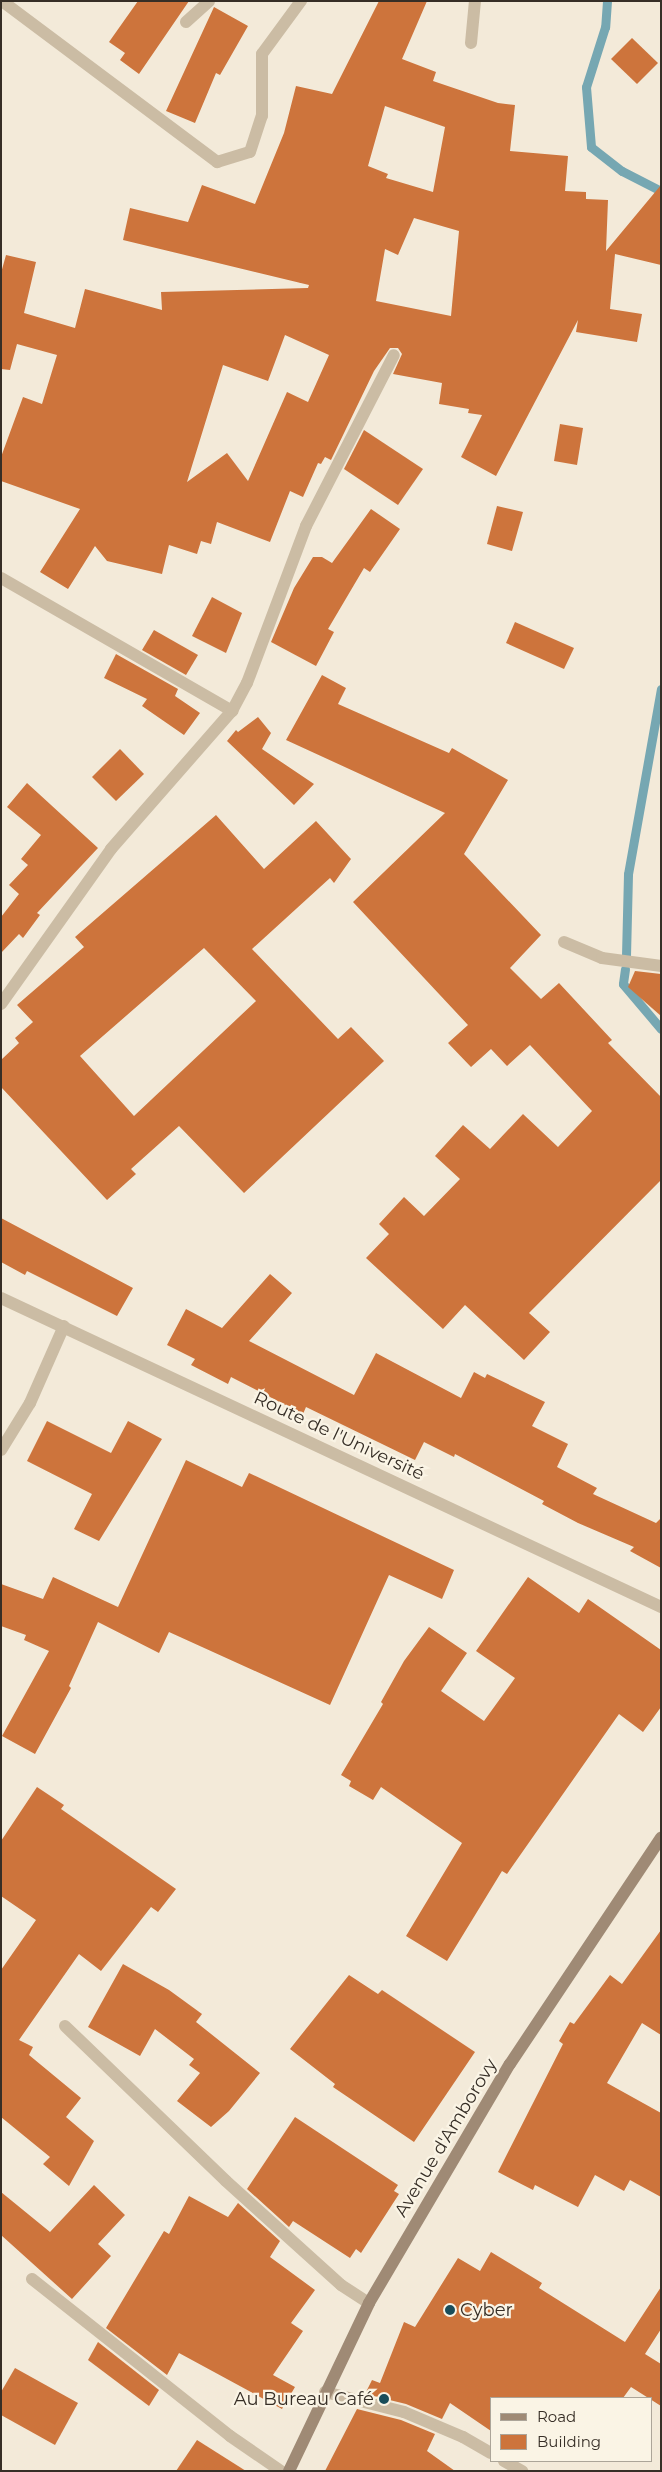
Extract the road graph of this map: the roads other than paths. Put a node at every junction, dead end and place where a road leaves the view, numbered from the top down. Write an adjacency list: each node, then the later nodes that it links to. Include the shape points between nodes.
1 (2, 1): 3 (street, via 217,162 250,152 262,116 262,54)
2 (209, 1): 5 (street)
3 (301, 1)
4 (474, 1): 6 (street)
5 (186, 22)
6 (471, 43)
7 (394, 355): 9 (street, via 306,526 247,683)
8 (1, 578): 9 (street)
9 (232, 711): 12 (street, via 111,849)
10 (564, 942): 11 (street, via 602,958)
11 (661, 966)
12 (1, 1004)
13 (1, 1298): 14 (street, Route de l'Université)
14 (64, 1326): 15 (street, via 30,1403); 16 (street, Route de l'Université)
15 (1, 1450)
16 (661, 1607)
17 (661, 1838): 20 (main road, Avenue d'Amborovy, via 510,2064)
18 (65, 2026): 20 (street, via 226,2181 341,2284)
19 (32, 2280): 24 (street, via 230,2436)
20 (369, 2303): 21 (main road, Avenue d'Amborovy)
21 (325, 2392): 22 (street, via 404,2412 464,2437); 25 (main road, Avenue d'Amborovy)
22 (490, 2452)
23 (506, 2462): 26 (street)
24 (281, 2471)
25 (290, 2471)
26 (522, 2471)

